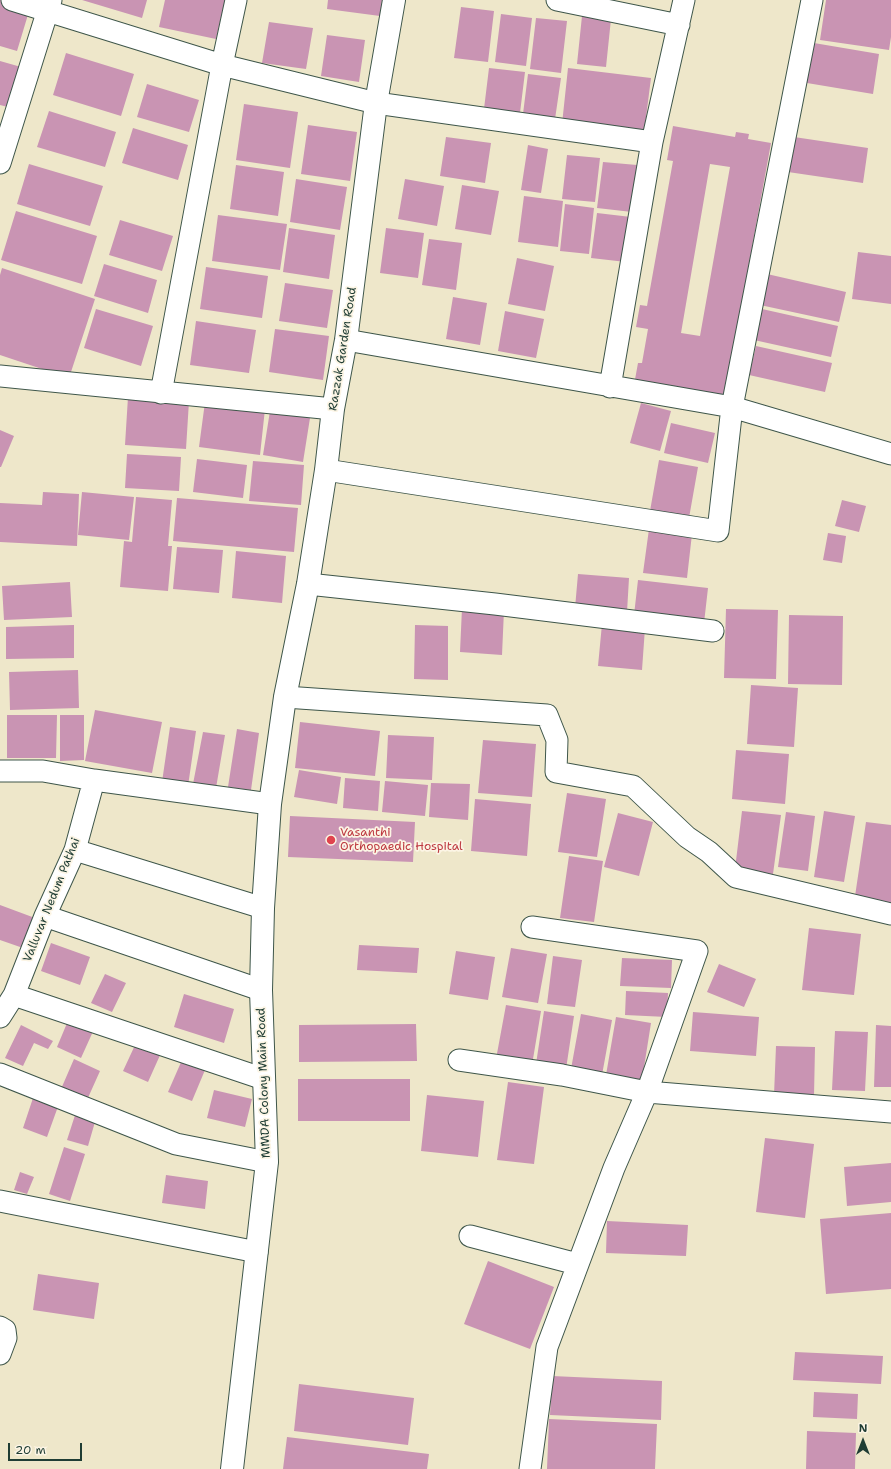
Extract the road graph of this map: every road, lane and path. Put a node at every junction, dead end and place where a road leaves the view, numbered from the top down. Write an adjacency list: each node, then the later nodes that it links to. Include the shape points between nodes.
1 (12, 0): 7 (street)
2 (236, 0): 9 (street)
3 (394, 0): 10 (street, Razzak Garden Road)
4 (557, 0): 8 (street)
5 (684, 0): 8 (street)
6 (812, 0): 17 (street)
7 (49, 6): 9 (street); 12 (street)
8 (679, 25): 11 (street)
9 (222, 65): 10 (street); 16 (street)
10 (376, 103): 11 (street); 13 (street, Razzak Garden Road)
11 (652, 142): 15 (street)
12 (0, 164)
13 (346, 340): 15 (street); 18 (street, Razzak Garden Road)
14 (0, 376): 16 (street)
15 (610, 387): 17 (street)
16 (161, 393): 18 (street)
17 (732, 407): 19 (street); 20 (street, via 718,531)
18 (333, 409): 20 (street, Razzak Garden Road)
19 (890, 448)
20 (326, 470): 21 (street, Razzak Garden Road)
21 (308, 584): 22 (street); 23 (street, Razzak Garden Road)
22 (713, 631)
23 (286, 697): 26 (street, MMDA Colony Main Road); 29 (street, via 547,714 557,740 556,772 633,786 687,837 709,852 736,877)
24 (0, 771): 25 (street, via 43,771)
25 (94, 780): 26 (street); 27 (street, Valluvar Nedum Pathai)
26 (270, 804): 28 (street, MMDA Colony Main Road)
27 (75, 850): 28 (street); 30 (street, Valluvar Nedum Pathai)
28 (263, 908): 32 (street, MMDA Colony Main Road)
29 (891, 914)
30 (45, 916): 32 (street); 33 (street, Valluvar Nedum Pathai)
31 (532, 927): 38 (street, via 697,951)
32 (261, 990): 37 (street, MMDA Colony Main Road)
33 (14, 995): 34 (street, Valluvar Nedum Pathai); 37 (street)
34 (0, 1017)
35 (459, 1060): 38 (street, via 562,1075)
36 (0, 1074): 40 (street, via 176,1144)
37 (264, 1079): 40 (street, MMDA Colony Main Road)
38 (647, 1092): 39 (street); 44 (street)
39 (891, 1112)
40 (267, 1162): 43 (street, MMDA Colony Main Road)
41 (0, 1201): 43 (street)
42 (470, 1236): 44 (street)
43 (257, 1252): 47 (street, MMDA Colony Main Road)
44 (577, 1264): 48 (street, via 547,1347)
45 (0, 1327): 46 (street, via 5,1330 6,1338)
46 (0, 1354)
47 (232, 1469)
48 (530, 1469)

